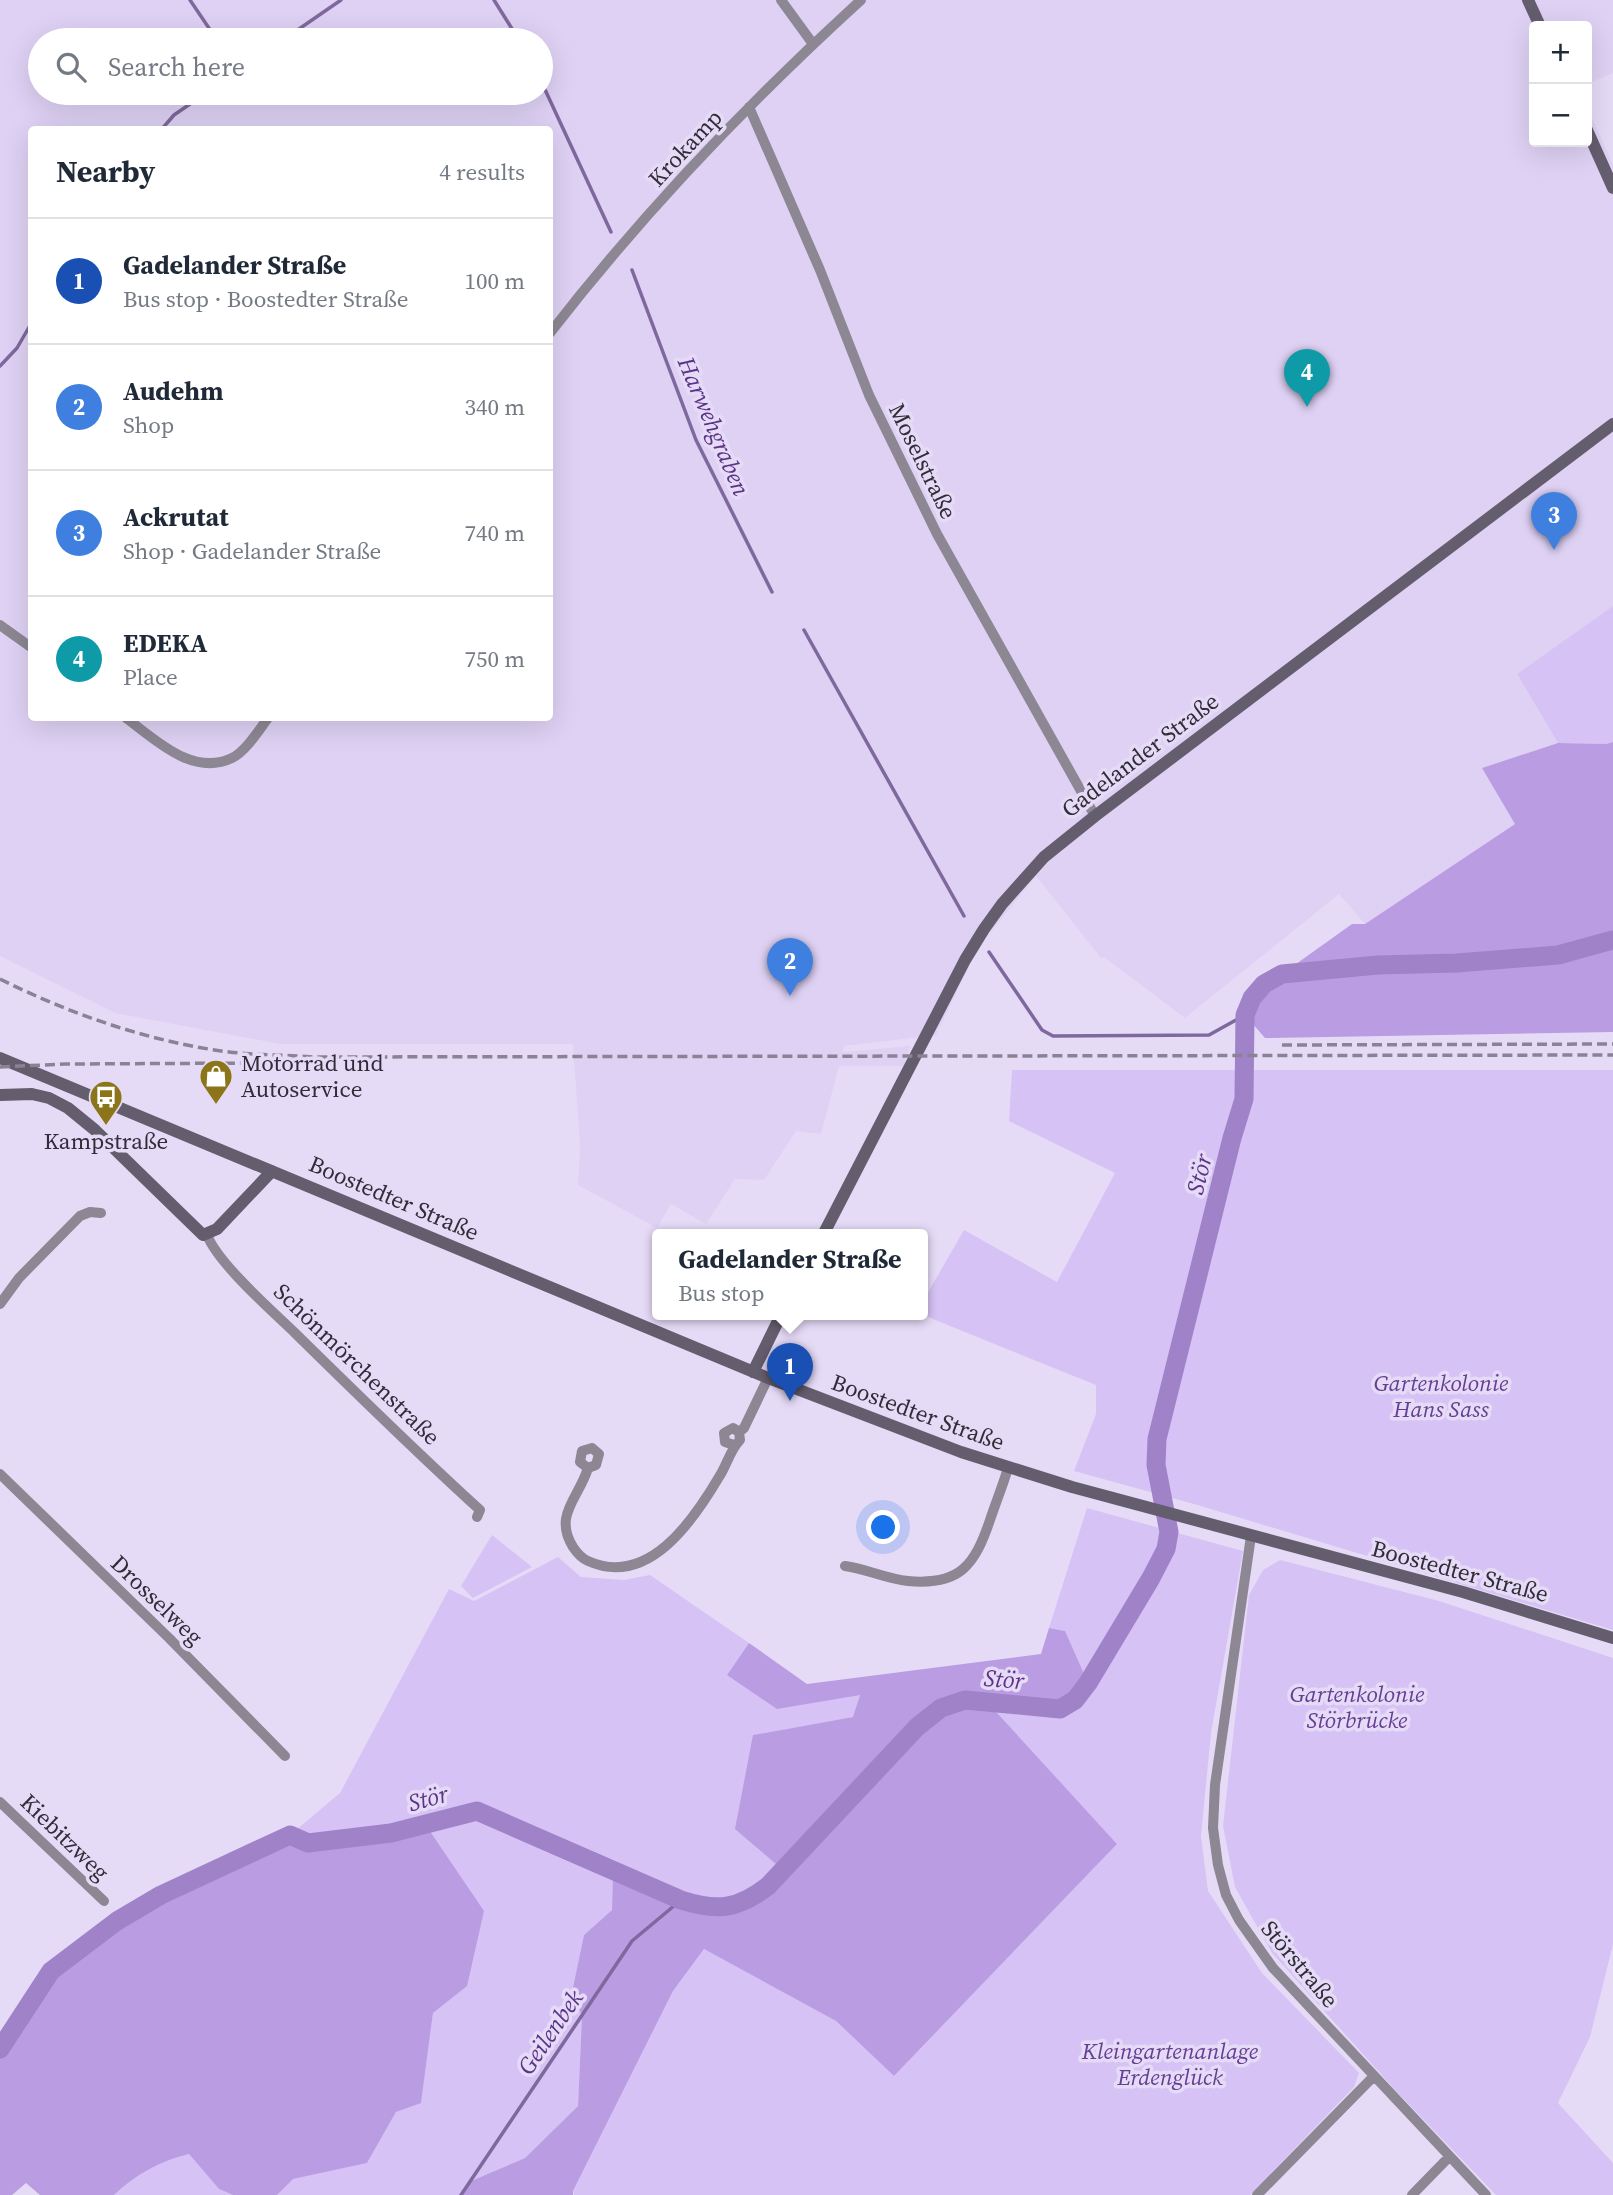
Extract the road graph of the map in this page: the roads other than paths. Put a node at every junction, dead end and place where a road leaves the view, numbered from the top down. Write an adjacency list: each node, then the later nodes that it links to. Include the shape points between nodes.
1 (781, 0): 5 (street)
2 (861, 0): 5 (street, Krokamp)
3 (1528, 0): 4 (street)
4 (1538, 21)
5 (813, 44): 6 (street, Krokamp)
6 (749, 107): 9 (street, Krokamp, via 603,267); 15 (street, Moselstraße, via 869,395 915,491)
7 (1592, 141): 8 (street)
8 (1613, 188)
9 (553, 329)
10 (1613, 424): 15 (street, Gadelander Straße)
11 (0, 625): 12 (street)
12 (28, 645)
13 (130, 721): 14 (street, via 170,750 203,764 234,758)
14 (265, 721)
15 (1095, 816): 20 (street, Gadelander Straße, via 1044,857 984,929)
16 (0, 1058): 18 (street, Boostedter Straße)
17 (0, 1095): 21 (street, Schönmörchenstraße, via 48,1098 78,1116 199,1234)
18 (272, 1171): 21 (street); 24 (street, Boostedter Straße)
19 (102, 1213): 22 (street, via 79,1216)
20 (826, 1229)
21 (207, 1235): 31 (street, Schönmörchenstraße, via 223,1260 272,1311 480,1510)
22 (0, 1304)
23 (779, 1320): 24 (street)
24 (753, 1372): 25 (street, Boostedter Straße)
25 (768, 1378): 26 (street); 29 (street, Boostedter Straße)
26 (739, 1432): 27 (street, via 740,1440); 27 (street, via 733,1428 724,1433 725,1442)
27 (734, 1445): 28 (street, via 710,1492 668,1547 634,1565 589,1562 565,1533 566,1513)
28 (587, 1468)
29 (1008, 1468): 32 (street, Boostedter Straße); 33 (street, via 980,1549 961,1571 919,1582)
30 (0, 1474): 35 (street, Drosselweg)
31 (477, 1517)
32 (1251, 1536): 34 (street, Boostedter Straße, via 1463,1592); 38 (street, Störstraße, via 1215,1786 1213,1828 1218,1865 1226,1895 1261,1952)
33 (845, 1566)
34 (1613, 1638)
35 (285, 1756)
36 (0, 1802): 37 (street, Kiebitzweg)
37 (104, 1901)
38 (1373, 2077): 39 (street, Störstraße); 40 (street)
39 (1449, 2157): 41 (street); 42 (street, Störstraße)
40 (1258, 2195)
41 (1412, 2195)
42 (1486, 2195)

